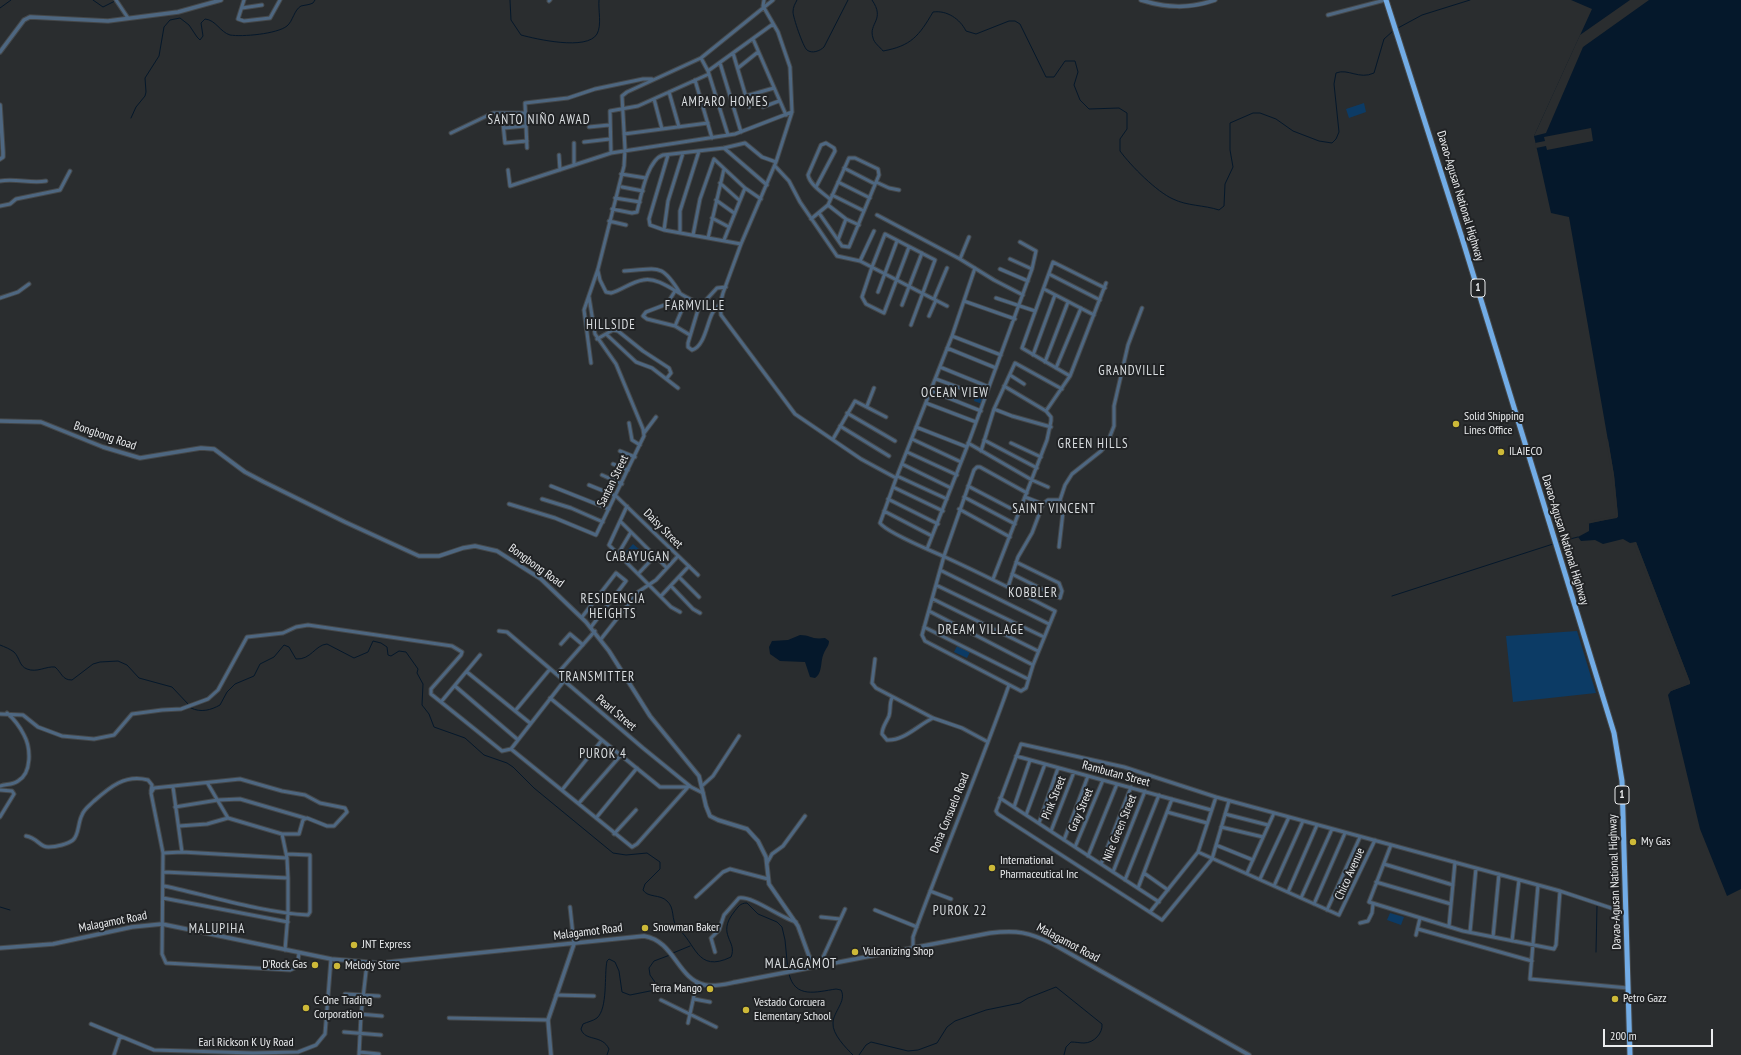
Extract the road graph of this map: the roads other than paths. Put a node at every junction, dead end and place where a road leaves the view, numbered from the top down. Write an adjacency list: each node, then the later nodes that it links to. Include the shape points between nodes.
1 (116, 0): 15 (street)
2 (221, 0): 15 (street, via 178,12)
3 (244, 0): 13 (street)
4 (280, 0): 13 (street, via 274,14 269,18 241,21 238,17)
5 (764, 0): 12 (street)
6 (772, 0): 12 (street)
7 (1141, 0): 10 (street)
8 (1215, 0): 10 (street, via 1183,7 1163,6)
9 (1385, 0): 14 (street); 426 (highway, Davao-Agusan National Highway / 1, via 1398,34 1609,714 1619,754)
10 (1149, 1)
11 (262, 5): 13 (street)
12 (763, 6): 16 (street); 21 (street)
13 (242, 8)
14 (1328, 15)
15 (128, 18): 18 (street, via 102,21 26,18)
16 (773, 24): 17 (street); 37 (street, via 790,67)
17 (753, 39): 19 (street); 20 (street)
18 (0, 52)
19 (758, 52): 23 (street); 27 (street)
20 (733, 53): 22 (street); 23 (street)
21 (701, 58): 24 (street); 25 (street)
22 (720, 63): 24 (street); 48 (street)
23 (738, 68): 29 (street)
24 (708, 73): 26 (street); 51 (street)
25 (653, 80): 35 (street, via 623,94); 38 (street, via 643,79 595,89 568,98 526,103)
26 (695, 80): 28 (street); 41 (street)
27 (774, 88): 29 (street); 31 (street)
28 (669, 92): 30 (street); 45 (street)
29 (746, 96): 34 (street)
30 (654, 99): 35 (street); 47 (street)
31 (779, 101): 33 (street); 40 (street)
32 (0, 105): 36 (street)
33 (763, 106)
34 (749, 107)
35 (623, 109): 42 (street, via 610,110); 50 (street)
36 (0, 112): 65 (street, via 4,152)
37 (792, 112): 40 (street); 66 (street)
38 (524, 113): 39 (street); 43 (street)
39 (502, 114): 46 (street); 49 (street, via 493,113)
40 (786, 115): 48 (street)
41 (708, 123): 45 (street); 52 (street)
42 (609, 125): 44 (street); 53 (street)
43 (525, 126): 46 (street); 54 (street)
44 (589, 126)
45 (679, 127): 47 (street)
46 (504, 128): 54 (street, via 505,144)
47 (662, 129): 50 (street)
48 (741, 132): 51 (street)
49 (451, 133)
50 (624, 134): 59 (street)
51 (728, 135): 52 (street)
52 (712, 138): 59 (street)
53 (610, 140): 55 (street); 61 (street)
54 (526, 141): 57 (street)
55 (584, 142)
56 (574, 143): 67 (street)
57 (527, 148)
58 (724, 148): 60 (street); 66 (street, via 745,143 762,157); 80 (street)
59 (625, 149): 61 (street); 73 (street)
60 (699, 151): 62 (street); 110 (street, via 680,211)
61 (611, 153): 67 (street)
62 (683, 153): 64 (street); 108 (street, via 668,201)
63 (559, 155): 71 (street)
64 (668, 155): 74 (street, via 657,157); 108 (street, via 649,222 650,225)
65 (0, 159)
66 (776, 164): 80 (street); 102 (street)
67 (574, 165): 71 (street)
68 (844, 168): 77 (street); 79 (street); 79 (street, via 849,158 855,158 878,169)
69 (724, 169): 78 (street); 83 (street); 111 (street, via 714,159 700,199)
70 (508, 170): 71 (street, via 510,186)
71 (560, 170)
72 (70, 171): 95 (street, via 62,188 56,192 16,199 10,204)
73 (622, 174): 74 (street); 87 (street)
74 (646, 178): 85 (street)
75 (0, 181): 76 (street)
76 (46, 181)
77 (838, 182): 86 (street); 88 (street)
78 (720, 183): 91 (street); 92 (street)
79 (876, 183): 84 (street); 88 (street)
80 (767, 185): 89 (street)
81 (622, 187): 85 (street)
82 (816, 187): 82 (street, via 835,151 826,143 821,145 808,172 809,180); 90 (street)
83 (745, 188): 89 (street); 92 (street)
84 (899, 190)
85 (642, 191): 93 (street)
86 (832, 195): 90 (street); 98 (street)
87 (615, 198): 93 (street); 96 (street)
88 (870, 198): 98 (street)
89 (760, 199): 118 (street)
90 (830, 199): 94 (street)
91 (716, 200): 99 (street); 101 (street)
92 (739, 200): 99 (street)
93 (640, 202): 96 (street, via 634,214)
94 (828, 205): 97 (street); 103 (street)
95 (0, 206)
96 (612, 209): 104 (street)
97 (819, 212): 102 (street); 115 (street)
98 (864, 212): 106 (street)
99 (734, 213): 107 (street)
100 (878, 215): 121 (street)
101 (712, 218): 107 (street); 113 (street)
102 (812, 219): 123 (street, via 838,256)
103 (846, 219): 106 (street); 115 (street)
104 (609, 221): 105 (street); 127 (street)
105 (626, 225)
106 (859, 225): 115 (street, via 849,248 844,247)
107 (729, 227): 114 (street)
108 (664, 230): 110 (street)
109 (874, 231): 123 (street)
110 (680, 233): 111 (street)
111 (693, 235): 113 (street)
112 (969, 237): 121 (street)
113 (708, 238): 114 (street)
114 (724, 240): 118 (street)
115 (838, 240)
116 (897, 241): 119 (street); 124 (street, via 885,234); 131 (street)
117 (1020, 242): 129 (street, via 1036,251)
118 (741, 244): 137 (street)
119 (909, 247): 120 (street); 133 (street)
120 (922, 253): 138 (street); 143 (street, via 935,260)
121 (960, 258): 126 (street)
122 (1010, 259): 129 (street)
123 (860, 261): 124 (street)
124 (872, 267): 131 (street); 133 (street, via 862,297 866,304 884,313)
125 (947, 268): 151 (street)
126 (975, 268): 146 (street); 153 (street)
127 (598, 269): 141 (street, via 606,292 616,292 649,279 657,280); 144 (street)
128 (1000, 269): 134 (street)
129 (1032, 269): 134 (street)
130 (624, 271): 145 (street, via 662,270 668,274)
131 (885, 274): 133 (street); 142 (street)
132 (1049, 274): 139 (street, via 1053,262); 140 (street); 152 (street)
133 (897, 280): 138 (street)
134 (1028, 281): 146 (street)
135 (1106, 283): 139 (street)
136 (30, 284): 148 (street, via 18,292)
137 (726, 287): 154 (street, via 717,288 706,300); 156 (street)
138 (909, 287): 143 (street); 157 (street)
139 (1104, 288): 152 (street)
140 (1044, 289): 147 (street); 162 (street)
141 (675, 291): 145 (street); 167 (street, via 667,304 646,312 643,316)
142 (878, 292)
143 (923, 294): 151 (street); 166 (street)
144 (589, 295): 171 (street); 176 (street, via 584,313)
145 (681, 295): 149 (street)
146 (1023, 295): 159 (street)
147 (1055, 295): 155 (street); 173 (street)
148 (0, 298)
149 (687, 298): 154 (street); 167 (street)
150 (996, 298): 159 (street)
151 (935, 300): 158 (street); 164 (street)
152 (1100, 300): 163 (street)
153 (964, 301): 165 (street); 170 (street)
154 (700, 302): 169 (street)
155 (1068, 302): 160 (street); 175 (street)
156 (720, 304): 169 (street, via 711,315 694,350 688,347); 207 (street, via 724,319 790,409)
157 (902, 305)
158 (947, 306)
159 (1019, 306): 162 (street); 165 (street)
160 (1081, 308): 163 (street); 179 (street)
161 (1142, 308): 242 (street, via 1128,345 1114,406 1114,426 1107,444 1068,478)
162 (1035, 311): 173 (street, via 1022,348)
163 (1094, 315): 181 (street)
164 (929, 316)
165 (1015, 319): 174 (street)
166 (911, 325)
167 (675, 326): 169 (street)
168 (606, 334): 171 (street); 182 (street, via 636,362 650,366); 182 (street, via 613,330 618,331 669,368 671,373)
169 (690, 335)
170 (952, 336): 172 (street); 174 (street)
171 (597, 339): 206 (street, via 610,354 621,375)
172 (947, 348): 177 (street); 178 (street)
173 (1033, 355): 175 (street)
174 (1001, 356): 178 (street)
175 (1045, 362): 179 (street)
176 (591, 363)
177 (940, 367): 183 (street); 186 (street)
178 (996, 368): 186 (street)
179 (1056, 368): 181 (street)
180 (1010, 375): 184 (street); 185 (street); 189 (street, via 1016,363)
181 (1070, 376): 189 (street)
182 (667, 378): 187 (street)
183 (936, 378): 190 (street); 191 (street)
184 (1024, 384)
185 (1004, 386): 194 (street); 196 (street)
186 (989, 387): 195 (street)
187 (678, 388)
188 (874, 388): 193 (street)
189 (1062, 389): 196 (street)
190 (931, 390): 192 (street); 195 (street)
191 (974, 394)
192 (926, 403): 201 (street); 204 (street)
193 (867, 406): 197 (street, via 855,401); 199 (street)
194 (994, 409): 205 (street); 209 (street)
195 (980, 411): 201 (street)
196 (1046, 411): 205 (street, via 1051,417)
197 (847, 413): 203 (street); 210 (street)
198 (656, 417): 206 (street, Santan Street)
199 (886, 417)
200 (0, 421): 283 (street, Bongbong Road, via 41,422 103,447 140,458 201,448 214,449 245,472 264,482 419,556 439,556 475,546 497,551 541,579)
201 (976, 422): 213 (street)
202 (629, 423): 212 (street, via 632,440)
203 (840, 426): 207 (street); 217 (street)
204 (916, 427): 208 (street); 213 (street)
205 (1051, 427): 219 (street)
206 (644, 433): 212 (street, Santan Street)
207 (833, 439): 227 (street, via 861,459)
208 (912, 439): 216 (street); 220 (street)
209 (984, 440): 215 (street); 223 (street)
210 (895, 442)
211 (1011, 443): 219 (street)
212 (640, 445): 218 (street, Santan Street)
213 (968, 445): 215 (street); 220 (street)
214 (620, 451): 218 (street)
215 (981, 451): 228 (street)
216 (907, 452): 222 (street); 226 (street)
217 (889, 456)
218 (635, 457): 224 (street, Santan Street)
219 (1041, 457): 223 (street)
220 (961, 462): 226 (street)
221 (613, 464): 224 (street)
222 (902, 464): 227 (street); 235 (street)
223 (1037, 468): 228 (street)
224 (628, 470): 229 (street, Santan Street)
225 (602, 475): 229 (street)
226 (957, 475): 235 (street)
227 (896, 477): 233 (street); 241 (street)
228 (1032, 480): 234 (street); 236 (street)
229 (622, 484): 237 (street, Santan Street)
230 (589, 485): 237 (street)
231 (551, 486): 247 (street)
232 (968, 486): 236 (street, via 974,470 979,467); 238 (street); 246 (street)
233 (893, 487): 240 (street); 250 (street)
234 (1048, 487)
235 (951, 488): 241 (street)
236 (1026, 495): 244 (street); 254 (street)
237 (616, 496): 245 (street, Daisy Street); 247 (street, Santan Street)
238 (964, 496): 248 (street); 254 (street)
239 (542, 499): 252 (street)
240 (888, 499): 249 (street); 253 (street)
241 (947, 499): 250 (street)
242 (1060, 500): 244 (street, via 1048,500); 258 (street, via 1063,512)
243 (509, 504): 252 (street, Santan Street, via 555,518 596,535)
244 (1043, 504): 264 (street, via 1032,533)
245 (627, 506): 251 (street); 262 (street, Daisy Street)
246 (1010, 508)
247 (609, 509): 252 (street, Santan Street)
248 (959, 509): 257 (street); 263 (street)
249 (884, 511): 256 (street); 259 (street, via 881,525)
250 (943, 511): 253 (street)
251 (620, 521): 255 (street); 260 (street, via 609,545)
252 (603, 522)
253 (938, 524): 256 (street)
254 (1015, 524): 257 (street)
255 (631, 532): 260 (street); 261 (street)
256 (932, 536): 259 (street)
257 (1010, 537): 272 (street)
258 (1059, 547)
259 (927, 549): 263 (street)
260 (618, 554): 268 (street)
261 (655, 556): 266 (street); 268 (street)
262 (678, 556): 265 (street, Daisy Street); 266 (street)
263 (944, 556): 267 (street); 272 (street)
264 (1016, 562): 269 (street); 269 (street, via 1059,583 1062,594 1060,598)
265 (688, 566): 270 (street, Daisy Street); 271 (street)
266 (667, 568): 273 (street)
267 (940, 570): 274 (street); 284 (street)
268 (638, 574): 273 (street)
269 (1012, 574): 276 (street)
270 (698, 575)
271 (679, 577): 275 (street); 278 (street)
272 (993, 579): 276 (street)
273 (649, 585): 277 (street); 290 (street, via 638,592)
274 (936, 585): 279 (street); 289 (street)
275 (671, 586): 277 (street); 282 (street, via 692,609)
276 (1008, 587): 284 (street, via 1055,611)
277 (660, 596): 281 (street)
278 (699, 597)
279 (933, 599): 280 (street); 293 (street)
280 (929, 611): 286 (street); 296 (street)
281 (680, 612)
282 (700, 613)
283 (582, 617): 285 (street, Bongbong Road); 285 (street, via 616,573 626,581)
284 (1049, 624): 289 (street)
285 (591, 627): 288 (street, Bongbong Road)
286 (924, 628): 300 (street); 302 (street, via 922,637 925,641)
287 (499, 631): 297 (street, Pearl Street, via 507,632)
288 (595, 631): 290 (street, Bongbong Road); 292 (street)
289 (1044, 637): 293 (street)
290 (601, 639): 328 (street, Bongbong Road, via 641,704 699,776)
291 (561, 644): 292 (street, via 570,634)
292 (583, 645): 299 (street)
293 (1038, 651): 296 (street)
294 (480, 655): 298 (street)
295 (876, 659): 305 (street, via 873,685)
296 (1033, 665): 300 (street)
297 (550, 668): 299 (street, Pearl Street); 307 (street)
298 (467, 672): 303 (street); 307 (street)
299 (557, 674): 301 (street, Pearl Street)
300 (1028, 679): 302 (street, via 1023,691)
301 (564, 681): 304 (street); 331 (street, Pearl Street)
302 (1009, 685): 315 (street, Doña Consuelo Road)
303 (455, 686): 306 (street); 313 (street)
304 (550, 698): 311 (street); 314 (street)
305 (892, 698): 310 (street); 310 (street, via 889,715 882,730 887,740 898,740)
306 (441, 702): 308 (street, via 431,694 431,689 461,655 460,649 393,636 302,625 283,633 247,637 213,695 188,708 132,714 111,737 68,737 38,727 22,715); 316 (street, via 499,750 505,752)
307 (515, 711): 311 (street)
308 (7, 713): 309 (street); 329 (street, via 24,734 28,748 28,763 26,772 19,781)
309 (0, 714)
310 (933, 718): 315 (street, via 962,728)
311 (530, 723): 313 (street)
312 (739, 736): 328 (street, via 713,776)
313 (517, 739): 316 (street)
314 (602, 740): 317 (street); 334 (street)
315 (988, 742): 410 (street, Doña Consuelo Road)
316 (511, 749): 334 (street)
317 (621, 755): 321 (street); 344 (street)
318 (1016, 756): 319 (street, Rambutan Street); 339 (street, via 1021,744 1124,767); 340 (street)
319 (1030, 760): 320 (street, Rambutan Street); 347 (street)
320 (1045, 764): 322 (street, Rambutan Street); 354 (street)
321 (637, 768): 331 (street, via 660,787); 360 (street)
322 (1058, 768): 323 (street, Rambutan Street); 362 (street)
323 (1074, 772): 324 (street, Rambutan Street); 369 (street, Pink Street)
324 (1088, 776): 325 (street, Rambutan Street); 376 (street)
325 (1104, 780): 327 (street, Rambutan Street); 380 (street, Gray Street)
326 (208, 784): 330 (street); 342 (street); 359 (street, via 234,779 244,780 305,795 320,803 347,810 334,826)
327 (1117, 784): 332 (street, Rambutan Street); 385 (street)
328 (703, 785): 337 (street, Bongbong Road)
329 (0, 786)
330 (173, 787): 335 (street, via 155,788); 346 (street)
331 (690, 787): 337 (street, Pearl Street); 372 (street, via 636,845 629,845)
332 (1131, 787): 336 (street, Rambutan Street); 390 (street)
333 (0, 790): 348 (street, via 14,793)
334 (562, 790): 344 (street)
335 (151, 791): 373 (street, via 150,781 144,779 118,782 85,809 76,836 68,843 48,848 40,845 36,839); 383 (street)
336 (1145, 791): 338 (street, Rambutan Street); 394 (street, Nile Green Street)
337 (704, 793): 389 (street, Bongbong Road, via 710,816 751,832 762,847)
338 (1159, 795): 341 (street, Rambutan Street); 401 (street)
339 (1216, 797): 343 (street); 350 (street)
340 (1000, 798): 347 (street); 425 (street, via 996,809 998,814)
341 (1172, 799): 350 (street, Rambutan Street); 351 (street)
342 (218, 800): 346 (street); 358 (street); 359 (street, via 246,801)
343 (1229, 801): 352 (street); 353 (street)
344 (579, 803): 360 (street)
345 (0, 807): 348 (street)
346 (175, 807): 366 (street)
347 (1014, 807): 354 (street)
348 (5, 808): 356 (street)
349 (636, 810): 372 (street)
350 (1211, 810): 363 (street)
351 (1167, 812): 363 (street); 395 (street)
352 (1274, 813): 357 (street); 364 (street)
353 (1225, 814): 364 (street); 367 (street)
354 (1026, 815): 362 (street)
355 (805, 816): 389 (street)
356 (0, 817)
357 (1289, 817): 361 (street); 400 (street)
358 (228, 818): 366 (street, via 207,824); 371 (street)
359 (305, 818): 371 (street, via 298,834)
360 (596, 818): 372 (street)
361 (1303, 821): 365 (street); 407 (street)
362 (1038, 823): 369 (street)
363 (1207, 824): 382 (street)
364 (1268, 825): 374 (street)
365 (1317, 825): 368 (street); 412 (street)
366 (179, 826): 381 (street)
367 (1221, 827): 374 (street); 378 (street)
368 (1332, 829): 370 (street); 415 (street)
369 (1051, 831): 376 (street)
370 (1345, 832): 375 (street); 418 (street)
371 (282, 834): 384 (street)
372 (614, 834)
373 (26, 836)
374 (1263, 837): 387 (street)
375 (1360, 837): 377 (street); 424 (street)
376 (1064, 840): 380 (street)
377 (1374, 840): 379 (street); 424 (street, Chico Avenue, via 1341,914)
378 (1216, 845): 386 (street); 387 (street)
379 (1391, 845): 388 (street); 391 (street)
380 (1075, 847): 385 (street)
381 (182, 852): 383 (street); 384 (street)
382 (1198, 852): 386 (street); 409 (street)
383 (163, 853): 393 (street)
384 (287, 856): 398 (street); 427 (street, via 310,855 310,914)
385 (1088, 856): 390 (street)
386 (1212, 859): 396 (street); 425 (street, via 1165,918 1160,919)
387 (1253, 860): 396 (street)
388 (1455, 862): 392 (street); 404 (street)
389 (767, 863): 399 (street, Bongbong Road)
390 (1101, 864): 394 (street)
391 (1384, 864): 403 (street); 404 (street)
392 (1476, 868): 397 (street); 438 (street)
393 (164, 872): 398 (street); 406 (street)
394 (1113, 872): 401 (street)
395 (1144, 873): 408 (street); 409 (street)
396 (1247, 874): 400 (street)
397 (1499, 874): 402 (street); 440 (street)
398 (288, 878): 427 (street)
399 (768, 879): 413 (street, via 730,869 723,872); 432 (street, Bongbong Road)
400 (1260, 879): 407 (street)
401 (1125, 880): 408 (street)
402 (1519, 880): 405 (street); 441 (street)
403 (1376, 882): 419 (street, via 1369,900); 420 (street)
404 (1453, 885): 420 (street)
405 (1538, 885): 411 (street); 443 (street)
406 (164, 886): 414 (street); 427 (street)
407 (1274, 886): 412 (street)
408 (1138, 888): 417 (street)
409 (1168, 890): 417 (street)
410 (930, 891): 416 (street); 436 (street, Doña Consuelo Road)
411 (1560, 891): 426 (street); 443 (street, via 1556,948)
412 (1288, 892): 415 (street)
413 (696, 897)
414 (163, 898): 431 (street); 434 (street)
415 (1301, 898): 418 (street)
416 (951, 899)
417 (1159, 902): 425 (street)
418 (1314, 904): 424 (street)
419 (1373, 904): 429 (street); 433 (street, via 1368,921)
420 (1451, 904): 435 (street)
421 (570, 907): 442 (street)
422 (845, 909): 430 (street)
423 (875, 910): 436 (street)
424 (1327, 910)
425 (1150, 912)
426 (1626, 913): 455 (highway, Davao-Agusan National Highway / 1)
427 (288, 914): 431 (street)
428 (822, 916): 430 (street)
429 (1420, 918): 435 (street); 437 (street)
430 (840, 919): 452 (street)
431 (288, 922): 446 (street)
432 (796, 922): 447 (street, via 781,917 753,900 739,898 724,915 719,930 711,938); 453 (street, Bongbong Road)
433 (1360, 923)
434 (162, 924): 444 (street, Malagamot Road, via 132,927 46,945); 446 (street, Malagamot Road); 448 (street, via 162,954 166,963 290,970 297,967)
435 (1449, 926): 438 (street)
436 (917, 927): 445 (street, Doña Consuelo Road)
437 (1418, 929): 439 (street); 450 (street)
438 (1470, 932): 440 (street)
439 (1416, 935)
440 (1493, 937): 441 (street)
441 (1512, 941): 443 (street)
442 (574, 944): 451 (street, Malagamot Road); 454 (street, Malagamot Road, via 644,936 657,940 668,948 685,972); 457 (street)
443 (1534, 946): 450 (street)
444 (0, 948)
445 (912, 948): 452 (street, Malagamot Road); 481 (street, Malagamot Road, via 996,933 1028,933 1053,944)
446 (285, 950): 448 (street, Malagamot Road)
447 (715, 952)
448 (299, 953): 449 (street, Malagamot Road)
449 (331, 960): 451 (street, Malagamot Road); 476 (street, Earl Rickson K Uy Road, via 326,1034 320,1043 308,1049 287,1054 173,1052 154,1050)
450 (1532, 961): 455 (street, via 1530,980)
451 (367, 963): 458 (street)
452 (820, 966): 453 (street, Malagamot Road)
453 (813, 967): 454 (street, Malagamot Road, via 717,985)
454 (697, 982): 461 (street)
455 (1629, 988): 482 (highway, Davao-Agusan National Highway / 1)
456 (344, 994): 458 (street)
457 (556, 995): 460 (street); 469 (street)
458 (363, 996): 459 (street); 465 (street)
459 (378, 996)
460 (594, 996)
461 (694, 999): 463 (street); 466 (street)
462 (661, 1000): 466 (street)
463 (710, 1002)
464 (348, 1013): 465 (street)
465 (361, 1014): 467 (street); 474 (street)
466 (690, 1015): 470 (street); 472 (street)
467 (382, 1016)
468 (449, 1018): 469 (street)
469 (548, 1020): 480 (street)
470 (688, 1022)
471 (91, 1024): 476 (street, Earl Rickson K Uy Road)
472 (716, 1027)
473 (344, 1032): 474 (street)
474 (360, 1034): 475 (street); 477 (street)
475 (381, 1035)
476 (120, 1037): 479 (street)
477 (359, 1054): 478 (street)
478 (379, 1054)
479 (114, 1055)
480 (551, 1055)
481 (1249, 1055)
482 (1630, 1055)

